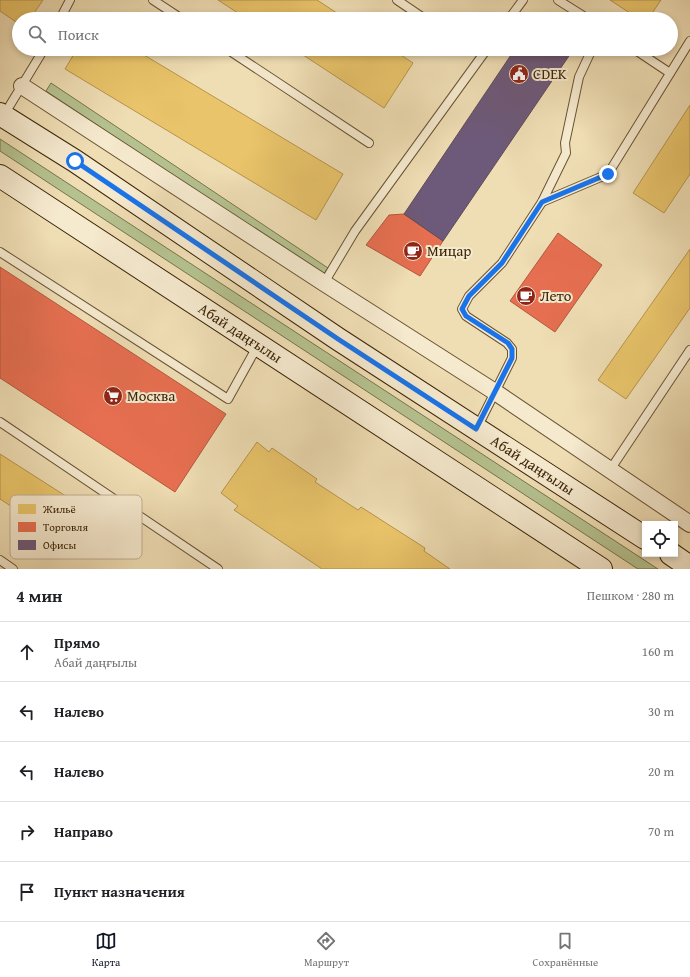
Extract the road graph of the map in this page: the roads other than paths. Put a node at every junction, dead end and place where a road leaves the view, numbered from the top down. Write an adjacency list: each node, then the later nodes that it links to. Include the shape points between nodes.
1 (70, 0): 6 (lane)
2 (153, 0): 7 (lane)
3 (397, 0): 8 (lane)
4 (523, 0): 9 (lane)
5 (558, 0): 10 (lane)
6 (64, 12)
7 (171, 12)
8 (415, 12)
9 (514, 12)
10 (577, 12)
11 (690, 41): 17 (lane)
12 (40, 56): 18 (lane)
13 (238, 56): 20 (lane)
14 (482, 56): 24 (lane, via 355,231)
15 (589, 56): 22 (lane, via 579,77 566,153)
16 (644, 56): 17 (lane)
17 (670, 73): 22 (lane, via 608,174)
18 (22, 86): 19 (lane); 24 (street)
19 (2, 115): 29 (main road, Абай даңғылы)
20 (369, 143)
21 (0, 176): 25 (main road, Абай даңғылы)
22 (542, 202): 27 (lane, via 502,263 469,296 462,309 466,316 508,343 512,349 512,358)
23 (0, 252): 25 (lane, via 228,399)
24 (324, 283): 27 (street)
25 (258, 345): 40 (main road, Абай даңғылы)
26 (690, 350): 30 (lane)
27 (495, 392): 29 (lane); 30 (street)
28 (0, 422): 31 (lane)
29 (476, 429): 34 (main road, Абай даңғылы)
30 (610, 470): 33 (street)
31 (108, 495)
32 (142, 518): 39 (lane)
33 (690, 524)
34 (642, 536)
35 (675, 557): 37 (main road)
36 (0, 560): 38 (lane)
37 (690, 566)
38 (13, 569)
39 (218, 569)
40 (601, 569)

